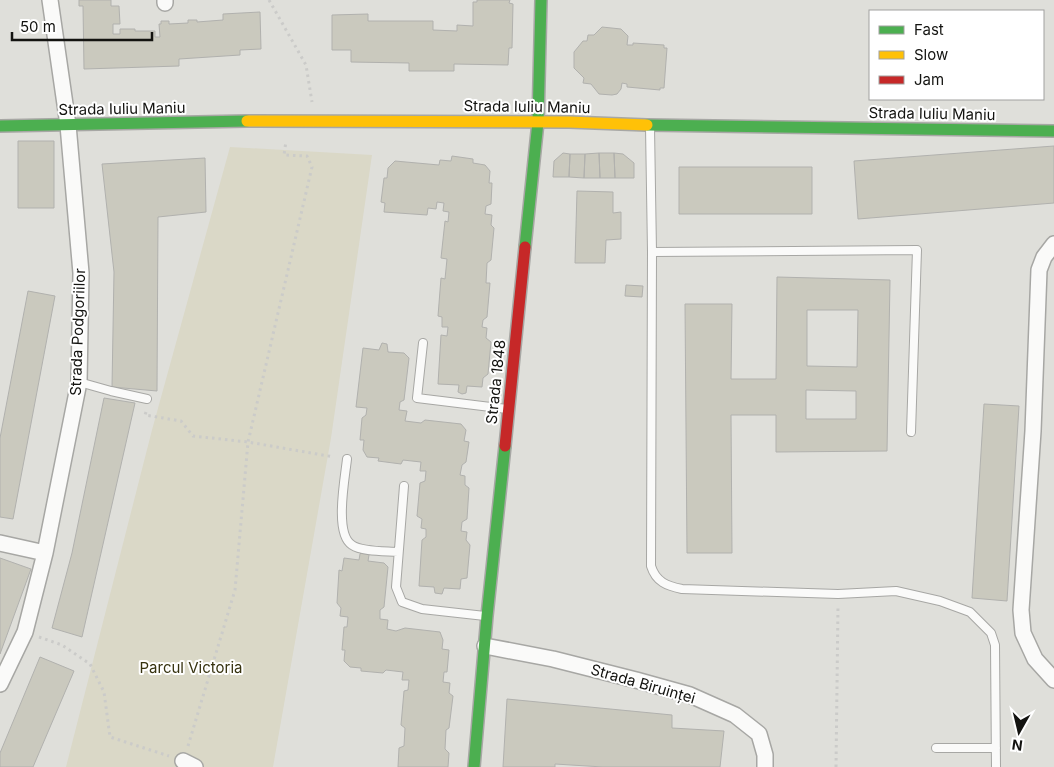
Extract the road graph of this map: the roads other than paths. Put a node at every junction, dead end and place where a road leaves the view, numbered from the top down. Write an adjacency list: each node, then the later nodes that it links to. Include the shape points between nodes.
1 (50, 0): 4 (street, Strada Podgoriilor)
2 (541, 0): 3 (street, Strada 1848)
3 (538, 122): 4 (street, Strada Iuliu Maniu, via 289,120); 5 (street, Strada Iuliu Maniu); 13 (street, Strada 1848)
4 (68, 125): 6 (street, Strada Iuliu Maniu); 11 (street, Strada Podgoriilor, via 81,273)
5 (650, 125): 7 (street, Strada Iuliu Maniu); 9 (lane)
6 (0, 126)
7 (1054, 131)
8 (1054, 244): 22 (street, via 1039,270 1033,431 1021,610 1023,633 1035,659)
9 (652, 252): 14 (lane, via 917,250); 25 (lane, via 651,566 654,574 669,587 682,589 838,594 896,592 940,601 970,612 991,633 995,645)
10 (423, 344): 13 (lane, via 417,398)
11 (79, 382): 12 (lane); 19 (street, Strada Podgoriilor)
12 (147, 399)
13 (508, 409): 20 (street, Strada 1848)
14 (911, 432)
15 (347, 459): 18 (lane, via 342,519 345,539 362,549)
16 (404, 486): 18 (lane)
17 (0, 543): 19 (street)
18 (398, 552): 20 (lane, via 396,587 402,602 422,609)
19 (45, 553): 23 (street, Strada Podgoriilor, via 24,632)
20 (487, 616): 21 (street, Strada 1848)
21 (485, 646): 26 (street, Strada 1848); 27 (street, Strada Biruinței, via 553,659 699,699 735,715 759,734 766,755)
22 (1054, 680)
23 (0, 684)
24 (936, 748): 25 (lane)
25 (996, 748): 28 (lane)
26 (474, 767)
27 (765, 767)
28 (996, 767)

